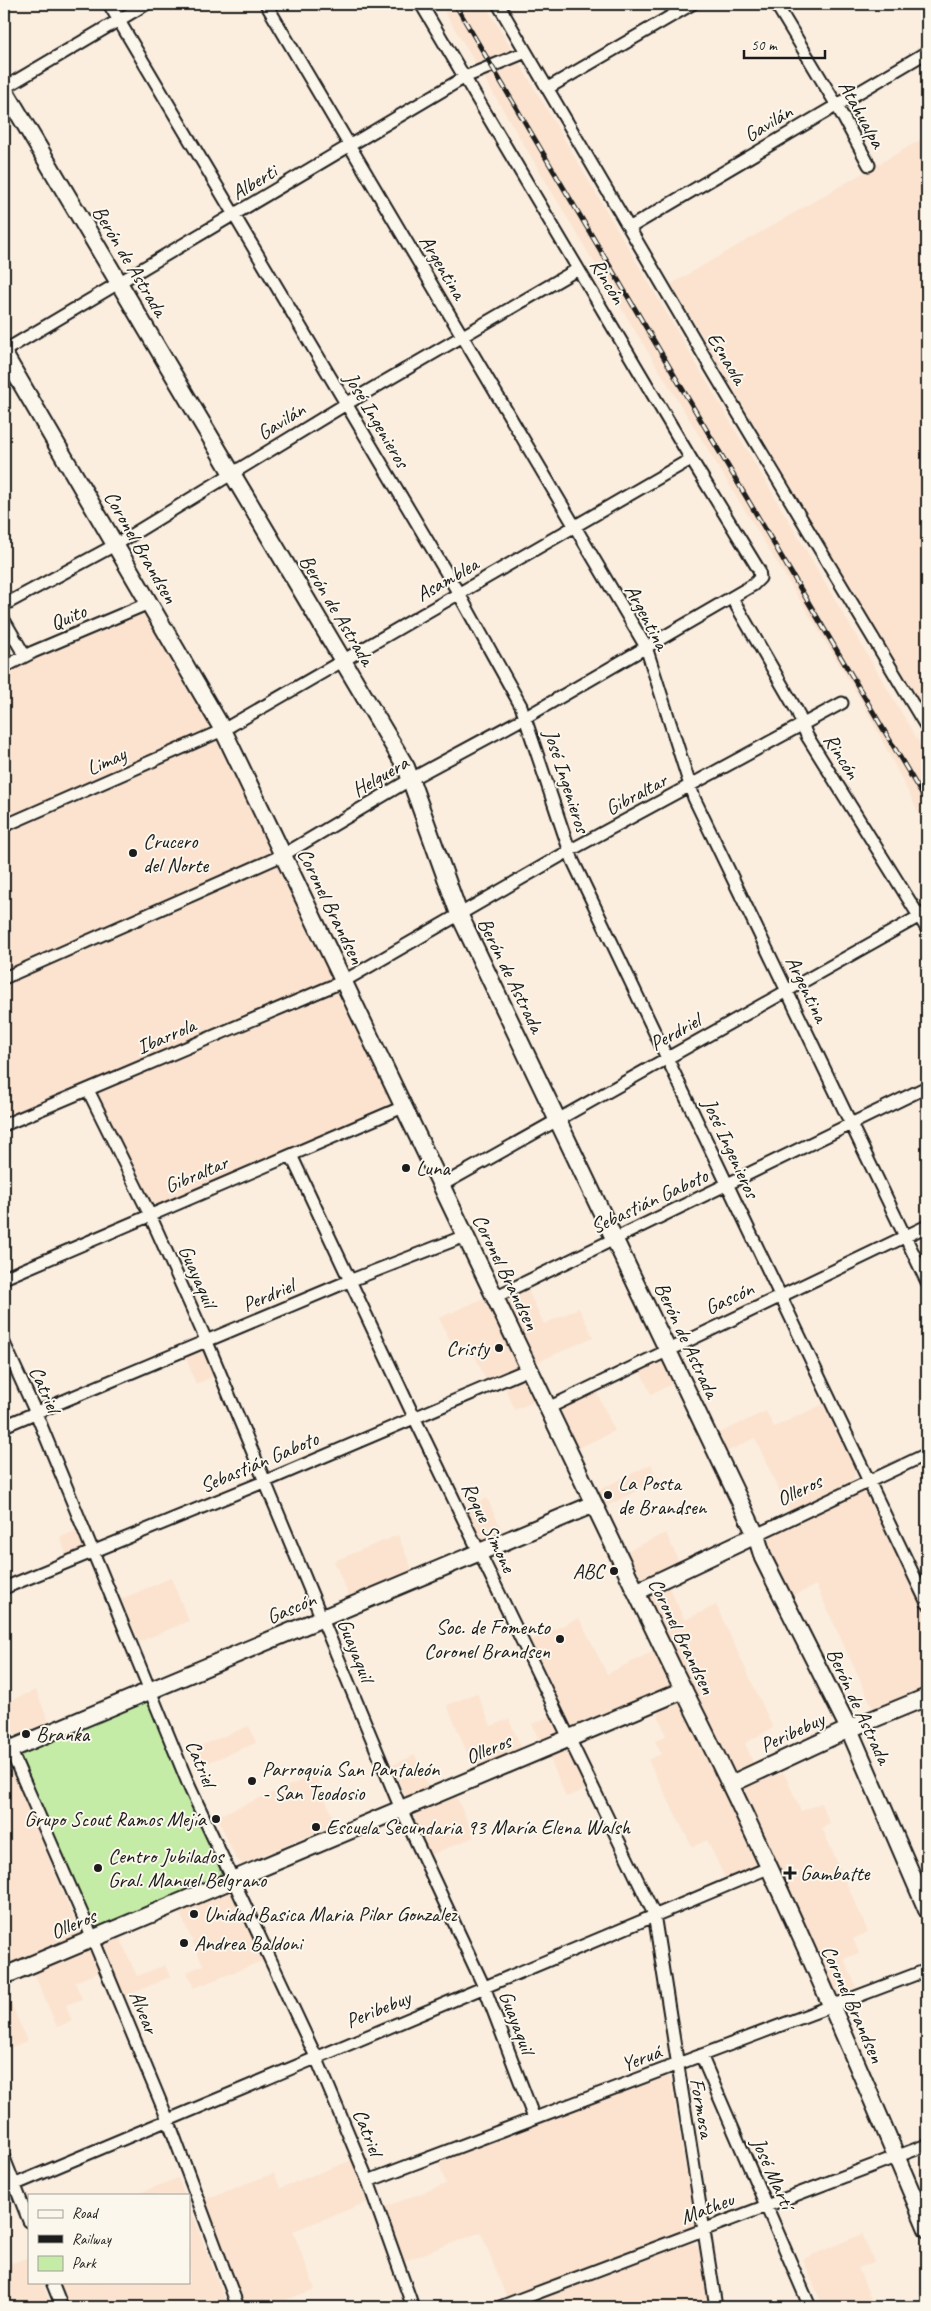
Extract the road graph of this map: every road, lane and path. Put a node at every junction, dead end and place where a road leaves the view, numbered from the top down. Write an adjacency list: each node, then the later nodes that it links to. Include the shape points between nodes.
1 (109, 4): 8 (street, José Ingenieros)
2 (146, 4): 8 (street)
3 (266, 4): 15 (street, Argentina)
4 (422, 4): 11 (street, Rincón)
5 (498, 4): 9 (street, Esnaola)
6 (692, 4): 13 (street)
7 (776, 4): 14 (street, Atahualpa)
8 (118, 20): 12 (street); 17 (street, José Ingenieros)
9 (526, 52): 11 (street, Alberti); 13 (street, Esnaola)
10 (927, 52): 14 (street, Gavilán)
11 (465, 77): 15 (street, Alberti); 19 (street, Rincón)
12 (4, 88): 20 (street, Berón de Astrada)
13 (548, 88): 18 (street, Esnaola)
14 (836, 104): 16 (street, Atahualpa); 18 (street, Gavilán)
15 (350, 146): 17 (street, Alberti); 21 (street, Argentina)
16 (869, 165)
17 (235, 215): 20 (street, Alberti); 23 (street, José Ingenieros)
18 (629, 228): 41 (street, Esnaola)
19 (578, 269): 21 (street, Gavilán); 24 (street, Rincón)
20 (118, 284): 22 (street, Alberti); 25 (street, Berón de Astrada)
21 (462, 335): 23 (street, Gavilán); 26 (street, Argentina)
22 (4, 353): 27 (street, Coronel Brandsen)
23 (346, 404): 25 (street, Gavilán); 29 (street, José Ingenieros)
24 (690, 459): 26 (street, Asamblea); 28 (street, Rincón, via 759,570)
25 (232, 474): 27 (street, Gavilán); 36 (street, Berón de Astrada)
26 (575, 527): 29 (street, Asamblea); 34 (street, Argentina)
27 (115, 545): 31 (street, Coronel Brandsen); 32 (street, Gavilán)
28 (760, 578): 30 (street, Helguera)
29 (458, 594): 36 (street, Asamblea); 39 (street, José Ingenieros)
30 (732, 598): 34 (street, Helguera); 40 (street, Rincón)
31 (149, 603): 35 (street, Quito); 42 (street, Coronel Brandsen)
32 (4, 605)
33 (4, 620): 35 (street)
34 (646, 647): 39 (street, Helguera); 44 (street, Argentina)
35 (25, 656): 37 (street, Quito)
36 (342, 660): 42 (street, Asamblea); 43 (street, Berón de Astrada)
37 (4, 667)
38 (842, 703): 40 (street, Gibraltar)
39 (526, 717): 43 (street, Helguera); 46 (street, José Ingenieros)
40 (802, 724): 44 (street, Gibraltar); 49 (street, Rincón)
41 (927, 728)
42 (223, 730): 45 (street, Limay); 47 (street, Coronel Brandsen)
43 (411, 779): 47 (street, Helguera); 48 (street, Berón de Astrada)
44 (690, 787): 46 (street, Gibraltar); 53 (street, Argentina)
45 (4, 826)
46 (569, 851): 48 (street, Gibraltar); 54 (street, José Ingenieros)
47 (284, 855): 51 (street, Helguera); 52 (street, Coronel Brandsen)
48 (459, 914): 52 (street, Gibraltar); 58 (street, Berón de Astrada)
49 (924, 914): 50 (street, Rincón); 53 (street, Perdriel)
50 (927, 930)
51 (4, 978)
52 (344, 981): 56 (street, Ibarrola); 57 (street, Coronel Brandsen)
53 (787, 992): 54 (street, Perdriel); 59 (street, Argentina)
54 (668, 1057): 58 (street, Perdriel); 63 (street, José Ingenieros)
55 (927, 1087): 59 (street, Sebastián Gaboto)
56 (88, 1090): 60 (street, Ibarrola); 64 (street, Guayaquil)
57 (403, 1107): 61 (street, Gibraltar); 62 (street, Coronel Brandsen)
58 (557, 1120): 62 (street, Perdriel); 68 (street, Berón de Astrada)
59 (852, 1123): 63 (street, Sebastián Gaboto); 67 (street, Argentina)
60 (4, 1125)
61 (291, 1154): 64 (street, Gibraltar); 70 (street, Roque Simone)
62 (442, 1185): 66 (street, Coronel Brandsen)
63 (727, 1185): 68 (street, Sebastián Gaboto); 72 (street, José Ingenieros)
64 (149, 1213): 69 (street, Gibraltar); 74 (street, Guayaquil)
65 (927, 1226): 67 (street, Gascón)
66 (465, 1236): 70 (street, Perdriel); 73 (street, Coronel Brandsen)
67 (905, 1236): 71 (street, Argentina); 72 (street, Gascón)
68 (615, 1238): 73 (street, Sebastián Gaboto); 76 (street, Berón de Astrada)
69 (4, 1278)
70 (349, 1281): 74 (street, Perdriel); 80 (street, Roque Simone)
71 (927, 1282)
72 (782, 1296): 76 (street, Gascón); 83 (street, José Ingenieros)
73 (495, 1297): 77 (street, Coronel Brandsen)
74 (208, 1342): 79 (street, Perdriel); 84 (street, Guayaquil)
75 (4, 1343): 79 (street, Catriel)
76 (668, 1350): 78 (street, Gascón); 86 (street, Berón de Astrada)
77 (529, 1369): 78 (street, Coronel Brandsen); 80 (street, Sebastián Gaboto)
78 (548, 1408): 85 (street, Coronel Brandsen)
79 (36, 1412): 81 (street, Perdriel); 87 (street, Catriel)
80 (414, 1417): 84 (street, Sebastián Gaboto); 88 (street, Roque Simone)
81 (4, 1426)
82 (927, 1454): 83 (street, Olleros)
83 (869, 1480): 86 (street, Olleros); 91 (street, José Ingenieros)
84 (266, 1481): 87 (street, Sebastián Gaboto); 92 (street, Guayaquil)
85 (594, 1504): 88 (street, Gascón); 90 (street, Coronel Brandsen)
86 (756, 1535): 90 (street, Olleros); 96 (street, Berón de Astrada, via 763,1558)
87 (92, 1553): 89 (street, Sebastián Gaboto); 94 (street, Catriel)
88 (481, 1553): 92 (street, Gascón); 97 (street, Roque Simone)
89 (4, 1588)
90 (636, 1592): 93 (street, Coronel Brandsen)
91 (927, 1602)
92 (323, 1618): 94 (street, Gascón); 100 (street, Guayaquil)
93 (684, 1690): 97 (street, Olleros); 99 (street, Coronel Brandsen)
94 (150, 1691): 98 (street, Gascón); 102 (street, Catriel)
95 (927, 1697): 96 (street, Peribebuy)
96 (848, 1729): 99 (street, Peribebuy); 103 (street, Berón de Astrada)
97 (570, 1738): 100 (street, Olleros); 104 (street, Roque Simone)
98 (6, 1746): 105 (street, Alvear)
99 (731, 1784): 101 (street, Coronel Brandsen)
100 (402, 1809): 102 (street, Olleros); 108 (street, Guayaquil)
101 (768, 1868): 104 (street, Peribebuy); 109 (street, Coronel Brandsen)
102 (232, 1879): 105 (street, Olleros); 111 (street, Catriel)
103 (927, 1910)
104 (654, 1914): 108 (street, Peribebuy); 112 (street, Formosa)
105 (93, 1939): 107 (street, Olleros); 114 (street, Alvear)
106 (927, 1970): 109 (street, Yeruá)
107 (4, 1976)
108 (484, 1989): 111 (street, Peribebuy); 113 (street, Guayaquil)
109 (831, 2004): 110 (street, Yeruá); 116 (street, Coronel Brandsen)
110 (701, 2055): 112 (street, Yeruá); 121 (street, José Martí)
111 (316, 2056): 114 (street, Peribebuy); 118 (street, Catriel)
112 (676, 2065): 113 (street, Yeruá); 123 (street, Formosa)
113 (534, 2118): 118 (street, Yeruá)
114 (168, 2120): 119 (street, Peribebuy); 127 (street, Alvear)
115 (927, 2145): 116 (street, Matheu)
116 (896, 2156): 121 (street, Matheu); 124 (street, Coronel Brandsen)
117 (4, 2158): 119 (street)
118 (368, 2181): 128 (street, Catriel)
119 (15, 2185): 120 (street, Peribebuy); 122 (street)
120 (4, 2189)
121 (767, 2205): 123 (street, Matheu); 131 (street, José Martí)
122 (28, 2218)
123 (704, 2229): 129 (street, Matheu); 130 (street, Formosa)
124 (927, 2229)
125 (53, 2284): 126 (street)
126 (62, 2307)
127 (238, 2307)
128 (413, 2307)
129 (500, 2307)
130 (716, 2307)
131 (810, 2307)

